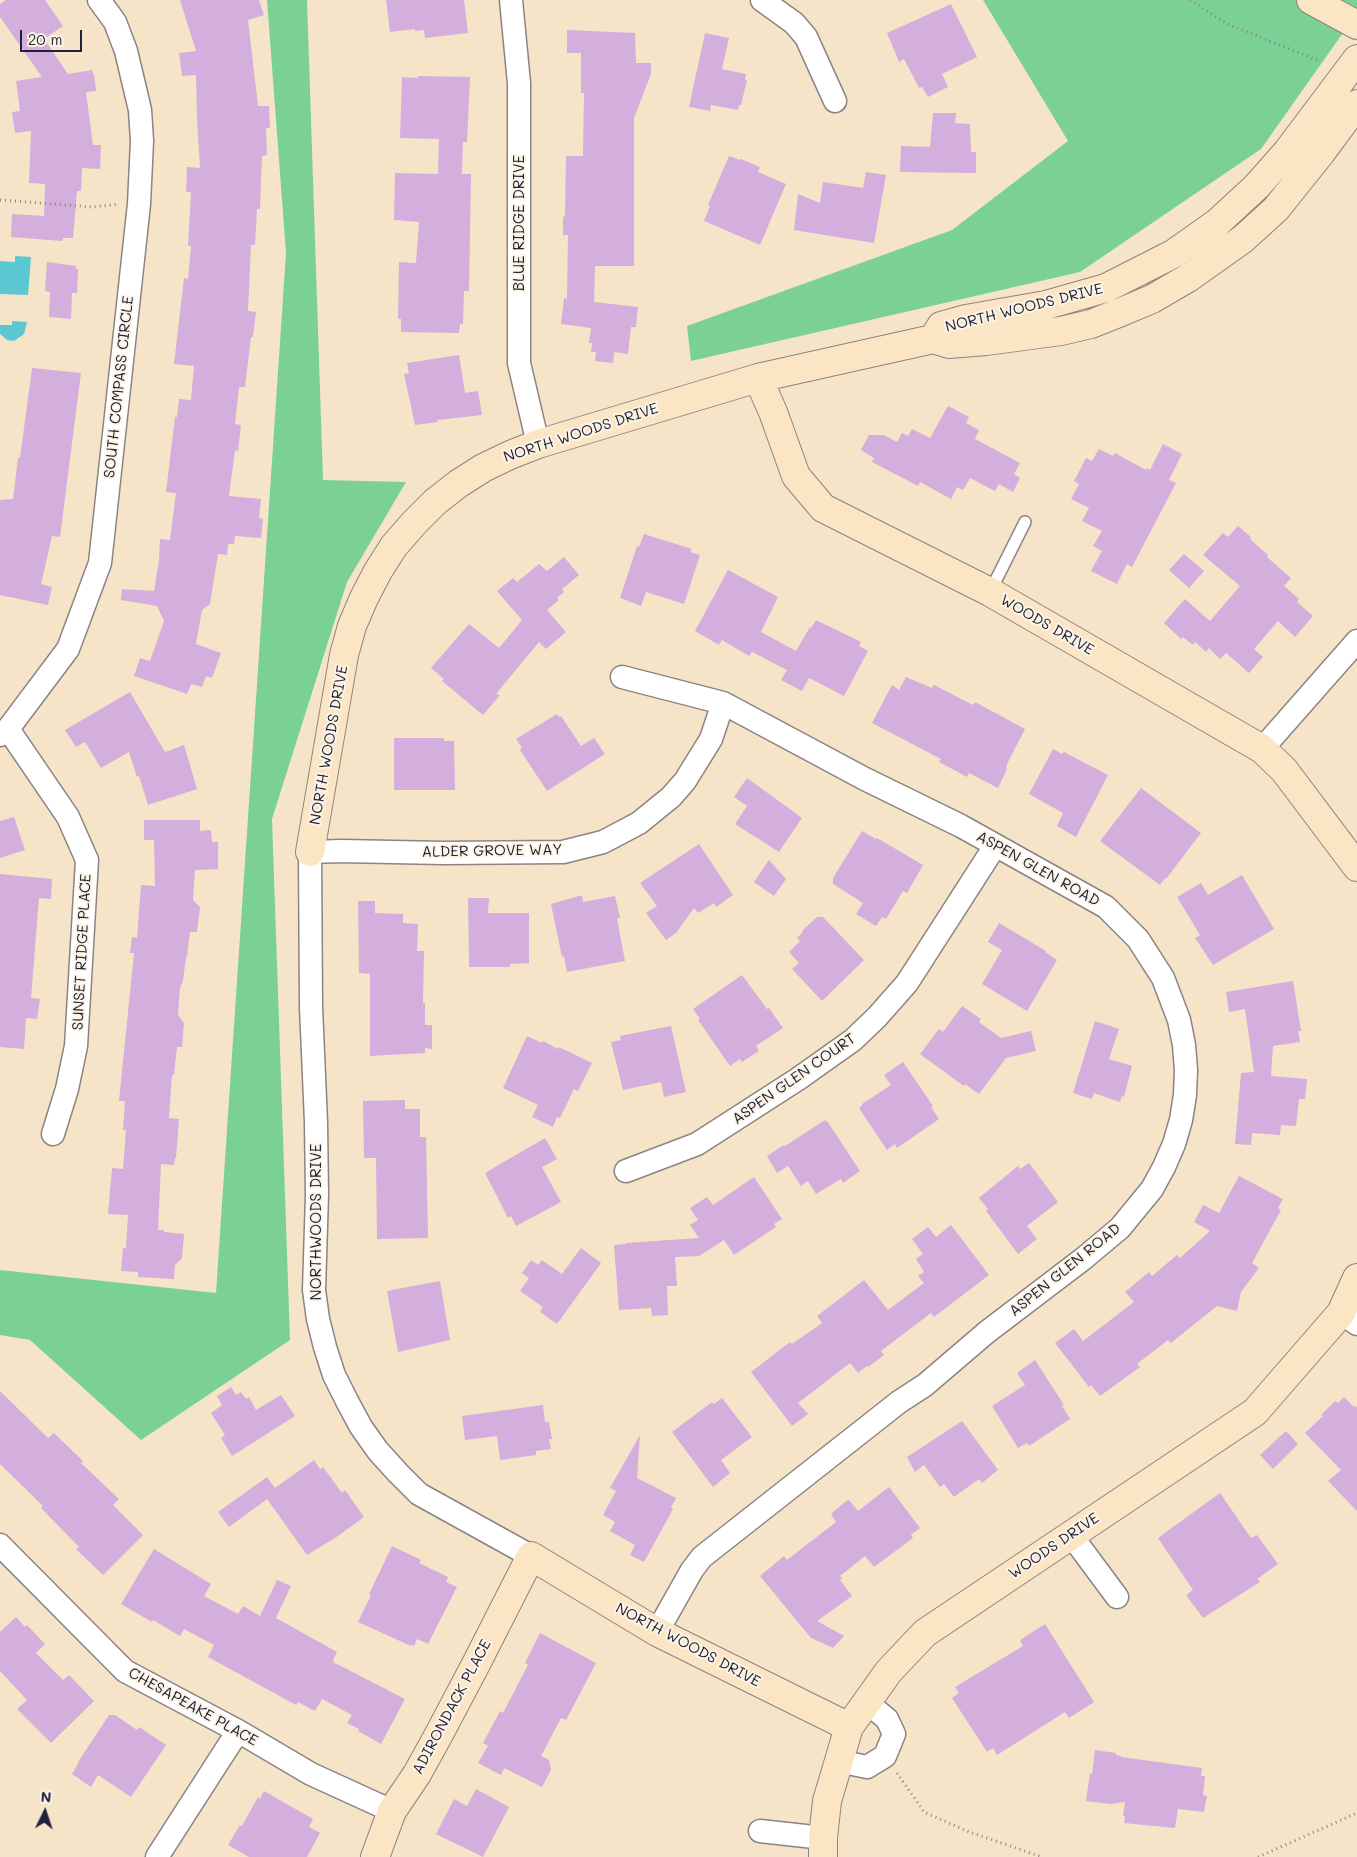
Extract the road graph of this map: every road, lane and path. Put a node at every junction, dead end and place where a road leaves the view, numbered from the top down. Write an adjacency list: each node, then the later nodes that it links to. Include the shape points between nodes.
1 (99, 0): 23 (street, SOUTH COMPASS CIRCLE, via 115,22 126,51 140,110 142,141 138,212 100,563 68,649)
2 (511, 0): 17 (street, BLUE RIDGE DRIVE, via 519,92 519,363)
3 (762, 0): 11 (street, via 794,23 806,37)
4 (1190, 0): 10 (path, via 1227,24)
5 (1311, 0): 8 (street)
6 (1343, 0): 7 (street)
7 (1357, 13)
8 (1357, 25)
9 (1357, 59): 15 (street, NORTH WOODS DRIVE, via 1287,152 1257,186 1217,223 1174,254 1106,288 1046,305 941,326)
10 (1317, 60)
11 (835, 101)
12 (1357, 104): 15 (street, NORTH WOODS DRIVE, via 1276,210 1243,239 1152,299 1091,324 1061,330 968,343 949,344)
13 (0, 200): 14 (path, via 93,207)
14 (119, 204)
15 (932, 339): 16 (street, NORTH WOODS DRIVE)
16 (758, 378): 17 (street, NORTH WOODS DRIVE); 19 (street, WOODS DRIVE, via 796,476 823,508)
17 (538, 444): 26 (street, NORTH WOODS DRIVE, via 483,468 435,502 394,546 378,571 355,619 344,655)
18 (1025, 522): 19 (lane)
19 (990, 592): 24 (street, WOODS DRIVE)
20 (1357, 641): 24 (street)
21 (622, 677): 22 (street, ASPEN GLEN ROAD)
22 (724, 703): 25 (street, ASPEN GLEN ROAD); 26 (street, ALDER GROVE WAY, via 711,739 685,781 639,823 603,842 563,852)
23 (4, 732): 28 (street, SUNSET RIDGE PLACE, via 68,817 87,860 76,1046 67,1089)
24 (1262, 749): 27 (street, WOODS DRIVE, via 1284,770)
25 (995, 846): 29 (street, ASPEN GLEN COURT, via 907,982 853,1040 805,1075 696,1144); 36 (street, ASPEN GLEN ROAD, via 1106,907 1138,939 1163,978 1179,1020 1186,1070 1181,1120 1174,1144 1147,1196 1120,1228 925,1385 898,1402 702,1557)
26 (310, 852): 34 (street, NORTHWOODS DRIVE, via 316,1167 314,1290 325,1347 334,1374 356,1418 378,1451 398,1473 419,1494)
27 (1357, 867)
28 (52, 1134)
29 (626, 1171)
30 (1357, 1278): 31 (street, WOODS DRIVE)
31 (1349, 1318): 32 (street, WOODS DRIVE, via 1255,1412)
32 (1071, 1536): 35 (street); 37 (street, WOODS DRIVE, via 924,1632)
33 (0, 1545): 39 (street, CHESAPEAKE PLACE, via 125,1671)
34 (531, 1556): 36 (street, NORTH WOODS DRIVE); 42 (street, ADIRONDACK PLACE, via 434,1744)
35 (1118, 1597)
36 (657, 1632): 38 (street, NORTH WOODS DRIVE)
37 (866, 1702): 38 (street, WOODS DRIVE); 40 (street, via 887,1719 894,1734)
38 (849, 1727): 41 (street, WOODS DRIVE)
39 (238, 1732): 42 (street, CHESAPEAKE PLACE, via 311,1774); 46 (street)
40 (885, 1756): 41 (street, via 867,1767); 48 (path, via 924,1812)
41 (838, 1762): 45 (street, WOODS DRIVE, via 827,1801)
42 (392, 1811): 47 (street, ADIRONDACK PLACE)
43 (1357, 1813): 49 (path)
44 (760, 1831): 45 (street)
45 (823, 1848)
46 (157, 1857)
47 (375, 1857)
48 (1042, 1857)
49 (1258, 1857)

